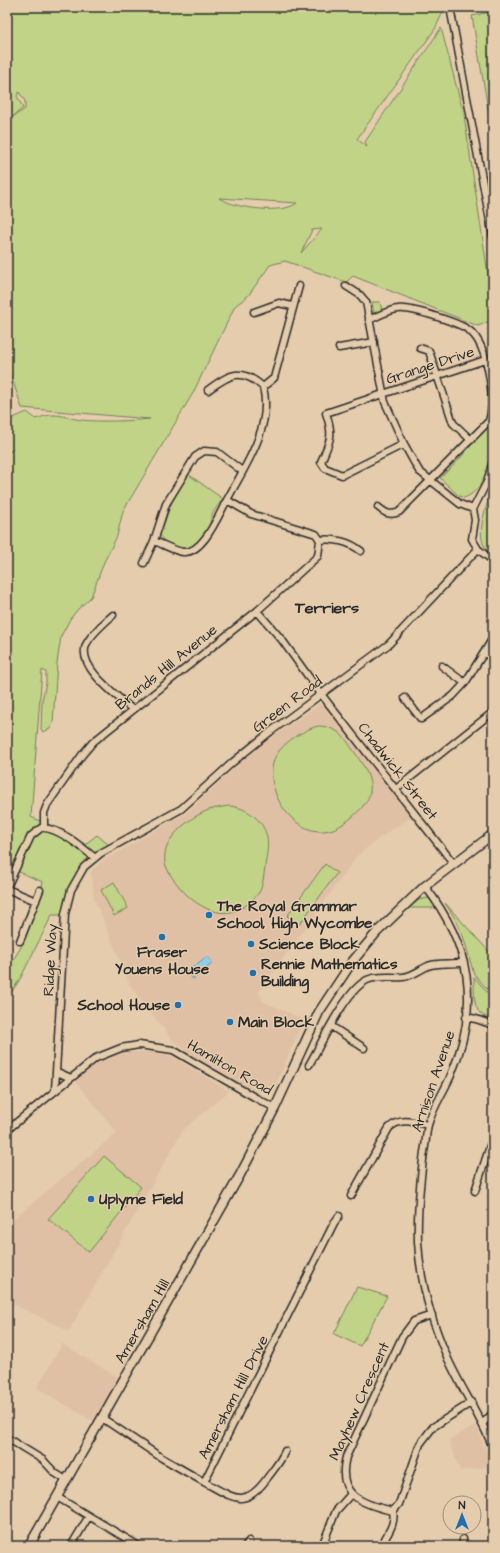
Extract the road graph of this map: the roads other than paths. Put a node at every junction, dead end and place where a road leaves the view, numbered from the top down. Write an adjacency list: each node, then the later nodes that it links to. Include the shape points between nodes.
1 (450, 7): 2 (street)
2 (493, 237)
3 (299, 286): 5 (street)
4 (346, 286): 7 (street, via 366,302)
5 (292, 306): 6 (street, via 279,303); 15 (street, via 274,378)
6 (254, 312)
7 (370, 320): 8 (street); 11 (street, via 387,311 408,308 461,325 471,331 479,342)
8 (374, 342): 9 (street); 17 (street)
9 (339, 348)
10 (420, 348): 13 (street, via 429,351)
11 (485, 360): 13 (street, Grange Drive); 18 (street, via 491,380 491,413 489,421)
12 (215, 375): 14 (street)
13 (438, 376): 17 (street, Grange Drive); 18 (street, via 453,423)
14 (220, 381): 15 (street, via 236,373 252,377); 16 (street)
15 (263, 387): 21 (street, via 266,411 254,452)
16 (208, 390)
17 (383, 393): 19 (street); 19 (street, Grange Drive, via 326,413 331,436 322,462 325,468 342,475)
18 (471, 440): 22 (street)
19 (404, 444): 22 (street, via 419,471)
20 (493, 461): 25 (street, via 487,482)
21 (242, 472): 23 (street); 27 (street, via 217,452 204,451 195,457 166,504)
22 (430, 481): 24 (street, via 399,512 392,515); 25 (street, via 460,504)
23 (227, 500): 26 (street, via 251,514 316,534); 27 (street, via 202,544 194,551 183,552)
24 (378, 507)
25 (474, 509): 28 (street, via 472,539)
26 (320, 540): 29 (street, via 331,539); 32 (street, Brands Hill Avenue, via 318,556)
27 (154, 541): 31 (street)
28 (478, 549): 30 (street); 39 (street, Green Road, via 389,644)
29 (361, 551)
30 (493, 561)
31 (144, 563)
32 (257, 611): 39 (street, Chadwick Street, via 282,640); 41 (street, Brands Hill Avenue)
33 (113, 615): 41 (street, via 100,626 86,645 84,657 89,668)
34 (493, 638): 35 (street)
35 (484, 653): 36 (street); 38 (street)
36 (493, 658)
37 (442, 666): 38 (street)
38 (465, 683): 40 (street, via 453,696 421,719)
39 (321, 694): 43 (street, Chadwick Street); 46 (street, Green Road, via 233,762 180,809)
40 (405, 698)
41 (134, 710): 44 (street, Brands Hill Avenue, via 93,742 82,755 48,805 44,813)
42 (493, 712): 43 (street)
43 (396, 789): 47 (street, Chadwick Street)
44 (44, 827): 46 (street, via 68,838); 49 (street, via 36,830 31,836)
45 (493, 834): 47 (main road, Amersham Hill)
46 (95, 858): 59 (street, Ridge Way, via 84,867 75,883 65,914)
47 (454, 864): 48 (main road, Amersham Hill)
48 (425, 886): 53 (street, Arnison Avenue, via 449,922); 62 (main road, Amersham Hill, via 377,932 318,1012)
49 (7, 888): 51 (street)
50 (40, 890): 51 (street)
51 (36, 901): 52 (street)
52 (20, 941)
53 (464, 962): 54 (street, Arnison Avenue, via 469,993); 56 (street, via 429,966 402,977 375,977 367,980 354,991)
54 (466, 1017): 55 (street); 63 (street, Arnison Avenue, via 461,1049)
55 (493, 1025)
56 (331, 1026): 57 (street); 58 (street)
57 (364, 1048)
58 (309, 1065)
59 (57, 1072): 60 (street); 61 (street, Ridge Way)
60 (71, 1078): 61 (street, Hamilton Road); 62 (street, Hamilton Road, via 96,1058 115,1050 139,1045 157,1047 173,1050 189,1058)
61 (56, 1090): 64 (street, Hamilton Road)
62 (275, 1108): 72 (main road, Amersham Hill, via 207,1235)
63 (428, 1125): 67 (street, via 411,1121 394,1123 388,1128); 69 (street, Arnison Avenue, via 419,1188 418,1243)
64 (7, 1130)
65 (493, 1137): 66 (street)
66 (475, 1191)
67 (351, 1196)
68 (339, 1216): 78 (street, Amersham Hill Drive)
69 (432, 1315): 70 (street, Arnison Avenue, via 448,1360); 79 (street, Mayhew Crescent, via 414,1322 402,1336 346,1457 343,1480)
70 (472, 1402): 73 (street, Arnison Avenue); 81 (street, via 433,1427 420,1444 399,1504)
71 (493, 1413): 73 (street)
72 (102, 1418): 77 (main road, Amersham Hill); 78 (street, Amersham Hill Drive)
73 (483, 1422): 75 (street, Arnison Avenue)
74 (7, 1438): 77 (street, via 43,1460)
75 (493, 1448)
76 (285, 1451): 78 (street, via 259,1491 248,1498 233,1497)
77 (66, 1480): 80 (main road, Amersham Hill)
78 (204, 1482)
79 (351, 1494): 81 (street, via 360,1501); 87 (street, via 336,1511)
80 (57, 1497): 82 (street); 84 (main road, Amersham Hill)
81 (393, 1511): 88 (street, via 393,1524)
82 (89, 1516): 85 (street); 86 (street)
83 (463, 1539): 89 (street)
84 (29, 1546)
85 (71, 1546)
86 (139, 1546)
87 (322, 1546)
88 (381, 1546)
89 (463, 1546)

